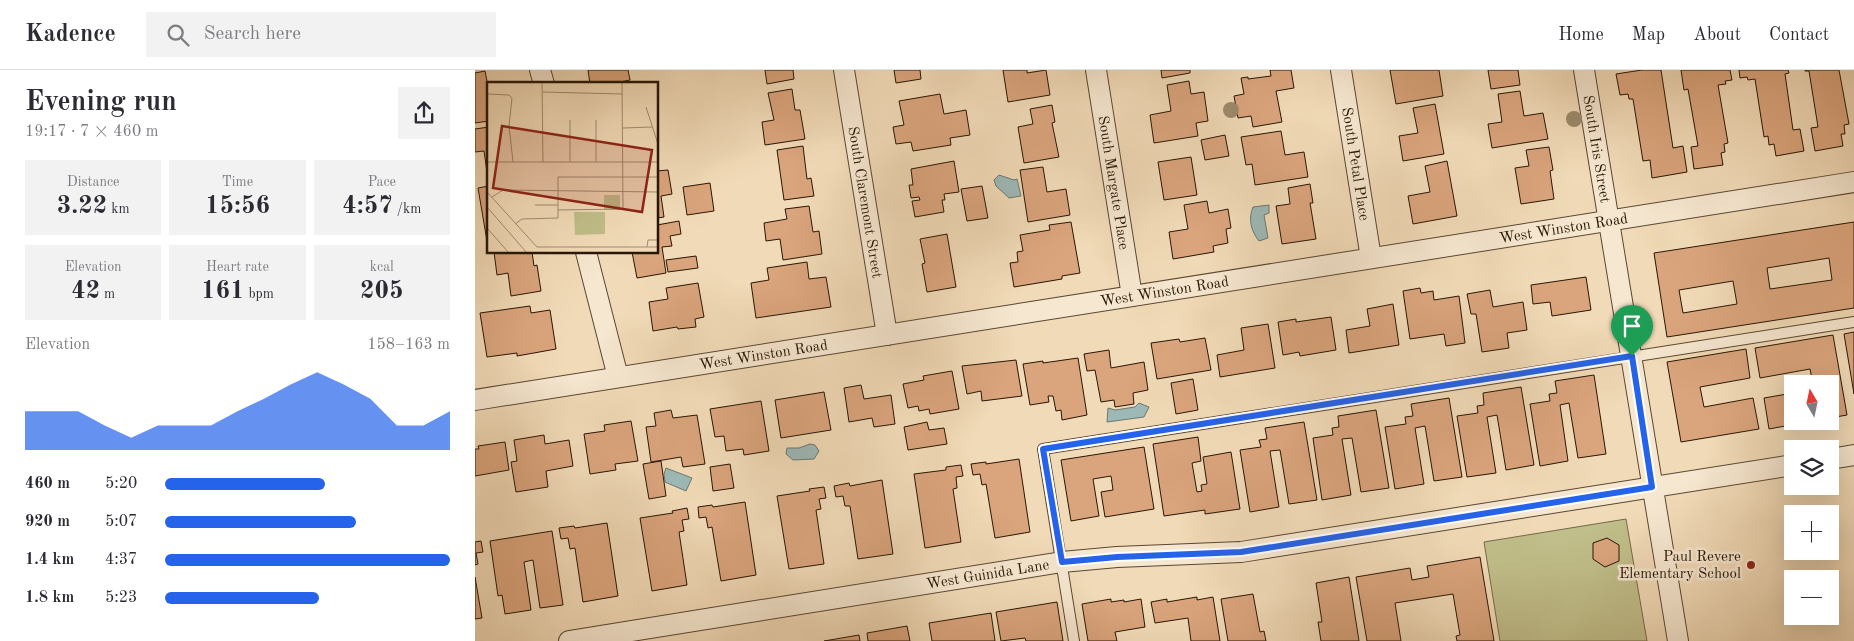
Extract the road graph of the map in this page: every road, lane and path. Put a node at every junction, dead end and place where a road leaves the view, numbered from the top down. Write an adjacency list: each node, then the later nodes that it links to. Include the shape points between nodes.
1 (844, 70): 11 (street, South Claremont Street)
2 (1096, 70): 9 (street, South Margate Place)
3 (1341, 70): 8 (street, South Petal Place)
4 (1584, 70): 6 (street, South Iris Street)
5 (1854, 182): 6 (street, West Winston Road)
6 (1609, 220): 8 (street, West Winston Road); 12 (street, South Iris Street)
7 (587, 254): 13 (street)
8 (1371, 258): 9 (street, West Winston Road)
9 (1132, 296): 11 (street, West Winston Road)
10 (1854, 322): 12 (lane)
11 (887, 335): 13 (street, West Winston Road)
12 (1632, 356): 18 (street, South Iris Street); 19 (lane, via 1043,449)
13 (618, 377): 14 (street, West Winston Road)
14 (475, 400)
15 (1854, 456): 16 (street)
16 (1839, 458)
17 (1784, 466): 18 (street, West Guinida Lane)
18 (1652, 487): 19 (street, West Guinida Lane, via 1241,552); 22 (street, South Iris Street)
19 (1062, 562): 20 (street, West Guinida Lane); 21 (lane)
20 (569, 641)
21 (1074, 641)
22 (1678, 641)

